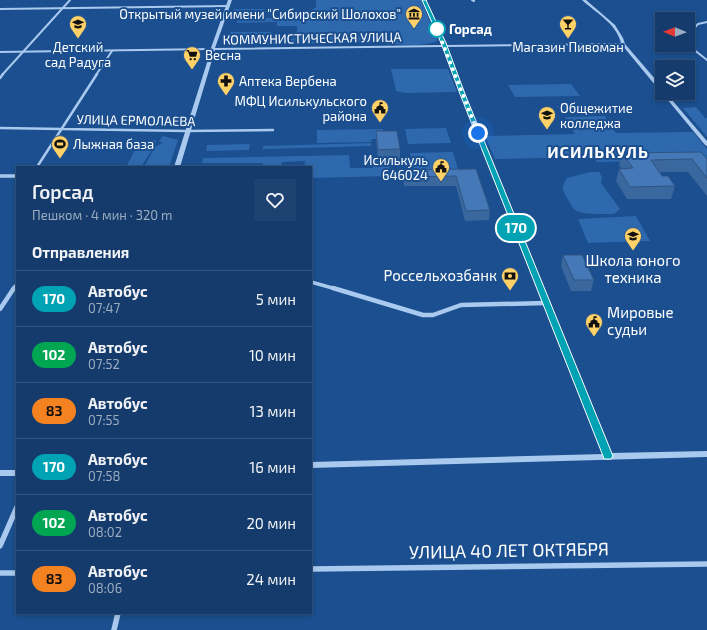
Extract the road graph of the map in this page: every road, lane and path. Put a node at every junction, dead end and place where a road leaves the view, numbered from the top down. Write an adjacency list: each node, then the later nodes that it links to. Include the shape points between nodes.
1 (70, 0): 6 (street)
2 (230, 0): 5 (street)
3 (424, 0): 11 (street)
4 (584, 0): 10 (street, via 612,24 621,35)
5 (228, 6): 6 (street); 12 (street)
6 (64, 7): 7 (street); 13 (street)
7 (0, 9)
8 (707, 22): 9 (street)
9 (695, 27)
10 (623, 44): 11 (street, КОММУНИСТИЧЕСКАЯ УЛИЦА); 19 (street)
11 (445, 46): 12 (street, КОММУНИСТИЧЕСКАЯ УЛИЦА); 32 (street)
12 (213, 49): 14 (street, КОММУНИСТИЧЕСКАЯ УЛИЦА); 24 (street)
13 (24, 51): 14 (street, КОММУНИСТИЧЕСКАЯ УЛИЦА); 16 (street, КОММУНИСТИЧЕСКАЯ УЛИЦА); 18 (street)
14 (112, 51): 22 (street)
15 (695, 51): 17 (street)
16 (0, 52)
17 (707, 60)
18 (0, 78)
19 (655, 82)
20 (670, 100): 25 (street)
21 (0, 128): 22 (street, УЛИЦА ЕРМОЛАЕВА)
22 (63, 129): 24 (street, УЛИЦА ЕРМОЛАЕВА); 26 (street)
23 (273, 130): 24 (street, УЛИЦА ЕРМОЛАЕВА)
24 (187, 131): 27 (street)
25 (707, 144)
26 (38, 166)
27 (177, 166)
28 (0, 176): 29 (street)
29 (16, 176)
30 (312, 282): 32 (street, via 423,315 433,315 461,305)
31 (16, 285): 33 (street)
32 (546, 303): 35 (street)
33 (0, 309)
34 (707, 454): 35 (street)
35 (608, 456): 36 (street)
36 (312, 465)
37 (16, 472): 38 (street)
38 (0, 473)
39 (16, 509): 40 (street)
40 (0, 546)
41 (707, 564): 42 (street, УЛИЦА 40 ЛЕТ ОКТЯБРЯ)
42 (312, 569)
43 (0, 573): 44 (street)
44 (16, 573)
45 (118, 614): 46 (street)
46 (114, 630)

